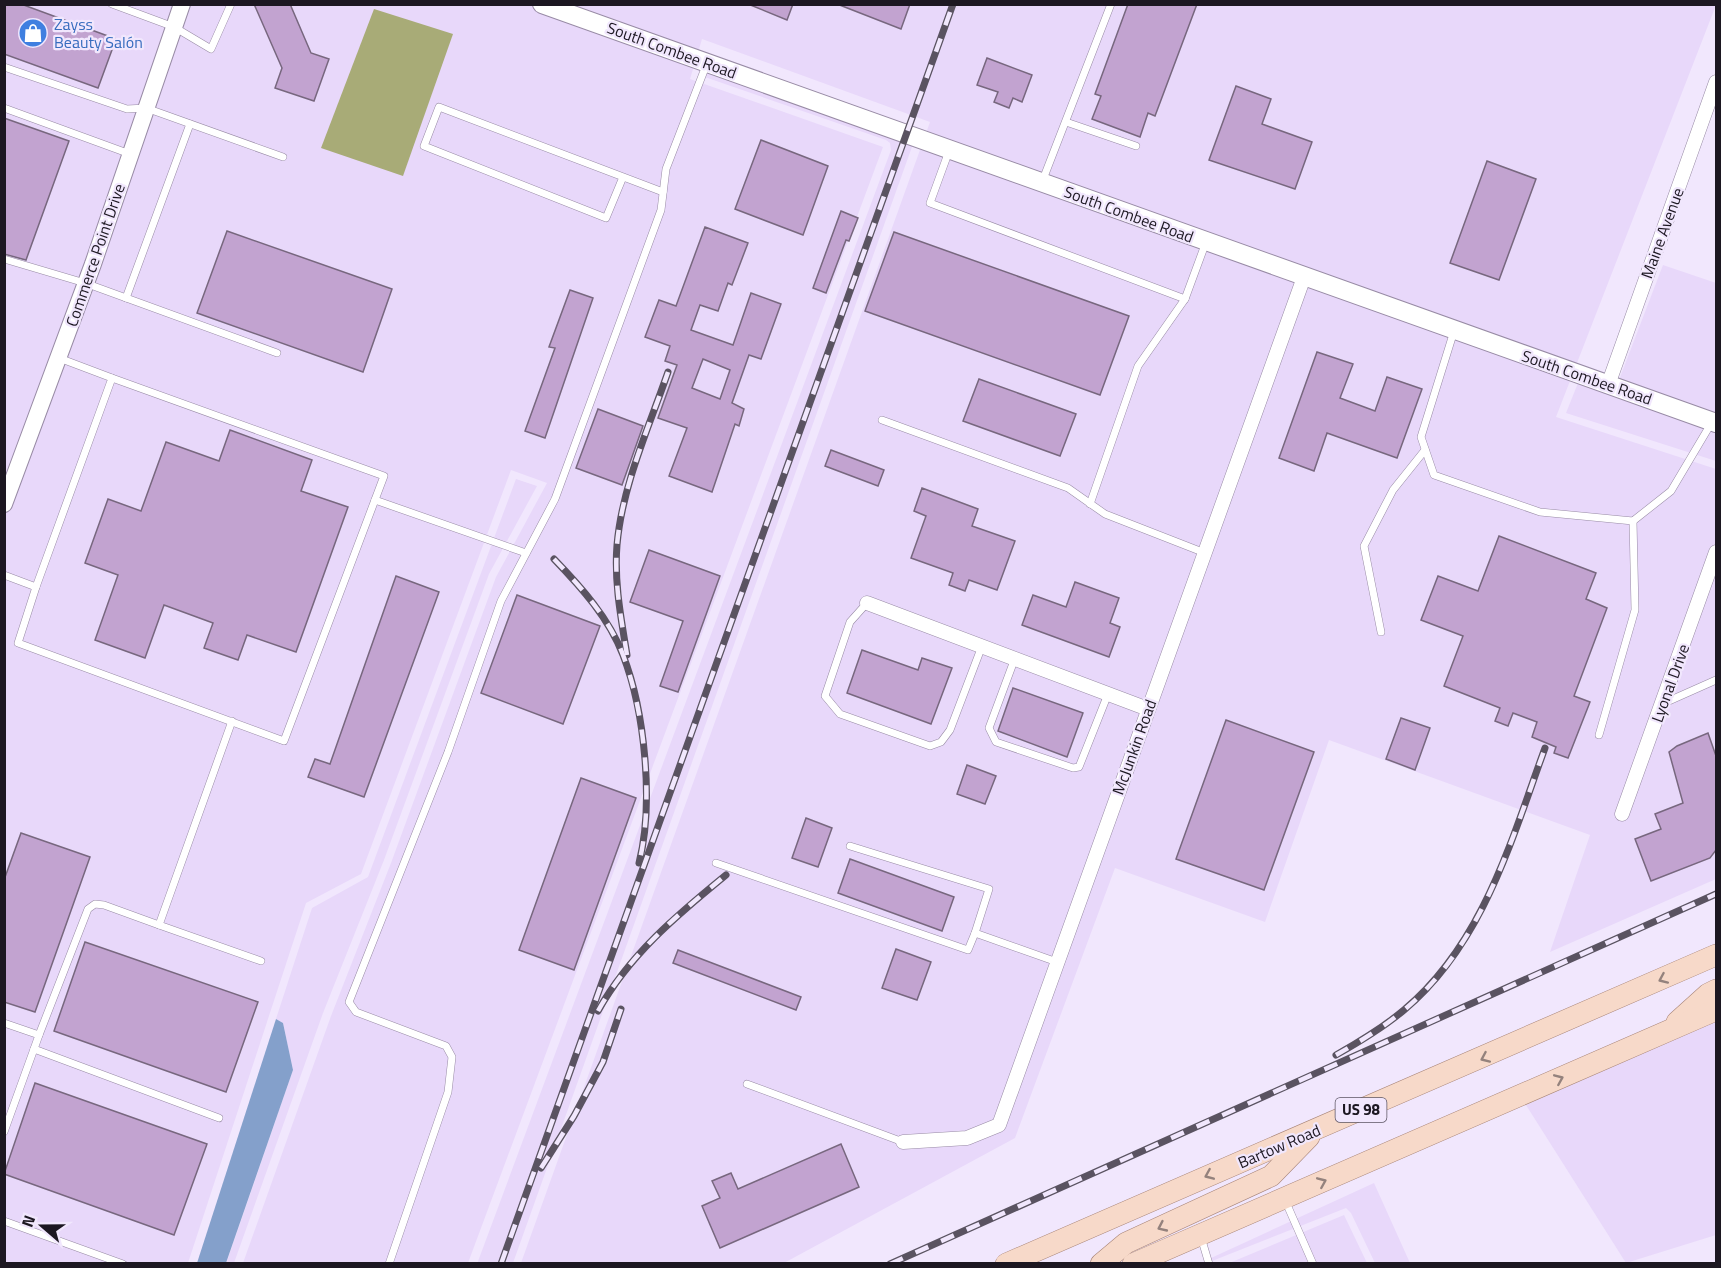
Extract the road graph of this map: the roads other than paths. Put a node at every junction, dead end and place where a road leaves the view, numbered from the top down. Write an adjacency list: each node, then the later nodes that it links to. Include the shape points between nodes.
1 (112, 4): 6 (lane)
2 (182, 4): 6 (street, Commerce Point Drive)
3 (231, 4): 6 (lane, via 211,49)
4 (542, 4): 7 (main road, South Combee Road, via 578,13)
5 (1111, 4): 12 (lane)
6 (174, 27): 11 (street, Commerce Point Drive)
7 (707, 63): 15 (main road, South Combee Road); 20 (lane, via 666,169)
8 (4, 67): 11 (lane, via 127,109)
9 (1716, 82): 31 (street, Maine Avenue)
10 (4, 108): 16 (lane)
11 (146, 108): 13 (lane); 16 (street, Commerce Point Drive)
12 (1066, 122): 14 (lane); 19 (lane)
13 (190, 124): 17 (lane); 25 (lane)
14 (1136, 146)
15 (950, 148): 19 (main road, South Combee Road); 26 (lane, via 930,203)
16 (130, 154): 24 (street, Commerce Point Drive)
17 (283, 157)
18 (623, 177): 18 (lane, via 439,107 424,146 606,218); 20 (lane)
19 (1042, 182): 21 (main road, South Combee Road)
20 (663, 192): 41 (lane, via 661,210 555,499)
21 (1207, 241): 23 (main road, South Combee Road); 26 (lane)
22 (4, 259): 24 (lane)
23 (1304, 277): 27 (main road, South Combee Road); 42 (street, McJunkin Road)
24 (85, 283): 25 (lane); 29 (street, Commerce Point Drive)
25 (126, 298): 28 (lane)
26 (1185, 299): 38 (lane, via 1138,366)
27 (1454, 331): 31 (main road, South Combee Road); 34 (lane, via 1421,437)
28 (277, 353)
29 (58, 358): 30 (lane); 35 (street, Commerce Point Drive)
30 (112, 378): 36 (lane, via 384,476); 45 (lane)
31 (1608, 385): 33 (main road, South Combee Road)
32 (882, 420): 38 (lane, via 1068,488)
33 (1714, 422): 39 (lane, via 1671,491)
34 (1425, 450): 39 (lane, via 1434,475 1540,512); 47 (lane, via 1393,490 1364,546)
35 (8, 486): 37 (street, Commerce Point Drive)
36 (375, 500): 41 (lane); 54 (lane, via 284,741)
37 (4, 504)
38 (1090, 504): 42 (lane, via 1105,514)
39 (1633, 521): 55 (lane, via 1635,610)
40 (1716, 552): 43 (street, Lyonal Drive)
41 (526, 553): 79 (lane, via 501,601 448,752 349,1002 356,1012 446,1046 452,1056 448,1092)
42 (1204, 553): 53 (street, McJunkin Road)
43 (1713, 573): 52 (street, Lyonal Drive)
44 (4, 575): 45 (lane)
45 (36, 587): 54 (lane, via 18,643)
46 (867, 603): 48 (street); 48 (lane, via 850,622 825,696 840,714 930,746 941,742 950,730)
47 (1381, 632)
48 (982, 646): 49 (street)
49 (1014, 658): 51 (street); 51 (lane, via 989,728 996,742 1074,768 1079,766)
50 (1716, 680): 52 (lane)
51 (1108, 694): 53 (street)
52 (1662, 704): 56 (street, Lyonal Drive)
53 (1148, 709): 63 (street, McJunkin Road)
54 (232, 722): 59 (lane)
55 (1599, 735)
56 (1622, 814)
57 (850, 846): 60 (lane, via 989,889)
58 (716, 863): 60 (lane, via 968,950)
59 (159, 925): 62 (lane); 68 (lane, via 104,905 95,904 88,909)
60 (975, 933): 63 (lane)
61 (1716, 955): 72 (main road, Bartow Road / US 98, one-way to 72)
62 (261, 961)
63 (1057, 962): 74 (street, McJunkin Road, via 999,1125 967,1138)
64 (1716, 990): 67 (main road)
65 (1716, 1010): 67 (main road)
66 (4, 1023): 68 (lane)
67 (1663, 1034): 75 (main road, one-way to 67)
68 (39, 1035): 69 (lane)
69 (34, 1049): 71 (lane); 73 (lane)
70 (747, 1084): 74 (lane)
71 (219, 1118)
72 (1315, 1130): 80 (main road, Bartow Road / US 98, one-way to 80); 81 (main road, one-way to 81, via 1271,1176 1126,1243)
73 (4, 1132)
74 (903, 1142)
75 (1284, 1198): 77 (main road); 84 (lane)
76 (4, 1221): 78 (lane)
77 (1200, 1234): 82 (main road); 83 (lane)
78 (123, 1263)
79 (389, 1263)
80 (1006, 1263)
81 (1101, 1263)
82 (1133, 1263)
83 (1209, 1263)
84 (1313, 1263)

